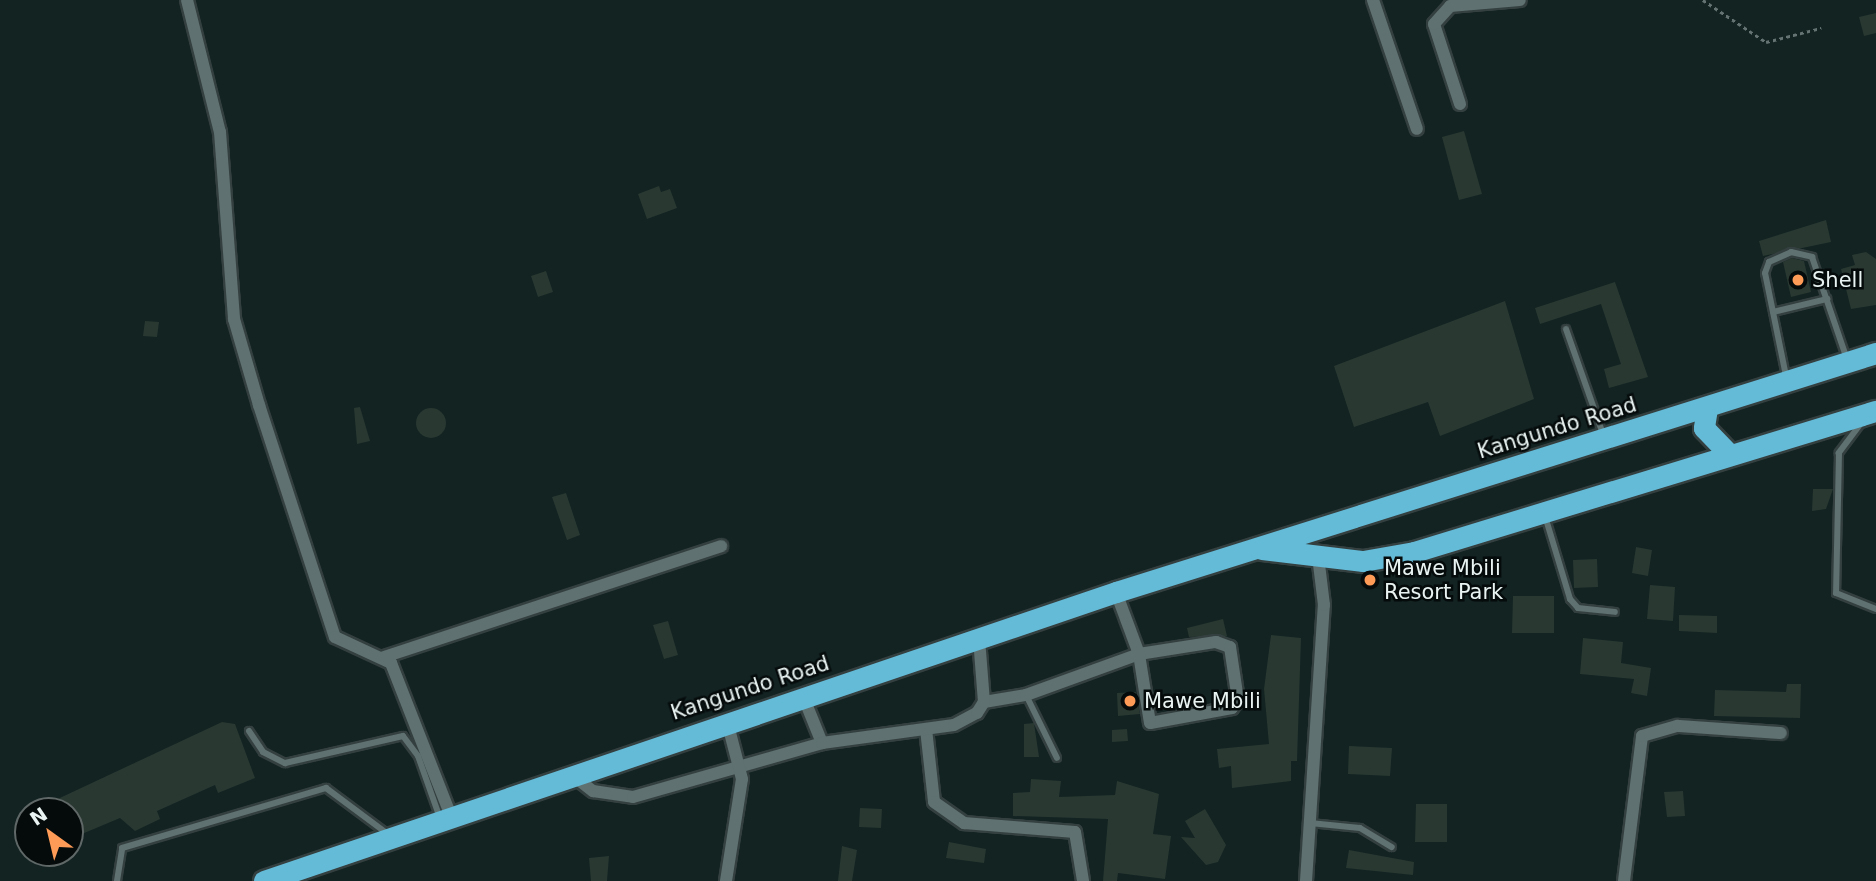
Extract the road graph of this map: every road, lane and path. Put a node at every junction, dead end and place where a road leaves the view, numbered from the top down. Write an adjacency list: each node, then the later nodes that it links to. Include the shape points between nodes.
1 (187, 0): 27 (street, via 215,103 234,319 256,393 335,637 346,648)
2 (1373, 0): 7 (street)
3 (1520, 0): 6 (street, via 1450,6 1434,24)
4 (1703, 0): 5 (path, via 1766,42)
5 (1821, 28)
6 (1460, 104)
7 (1416, 129)
8 (1827, 299): 9 (lane); 9 (lane, via 1812,257 1791,252 1769,262 1765,273); 12 (lane)
9 (1773, 313): 13 (lane)
10 (1566, 329): 16 (lane)
11 (1876, 353): 12 (highway, Kangundo Road)
12 (1848, 362): 13 (highway, Kangundo Road)
13 (1787, 381): 14 (highway, Kangundo Road)
14 (1707, 408): 16 (highway, Kangundo Road); 17 (highway, via 1704,428)
15 (1870, 414): 17 (highway, Kangundo Road); 23 (lane, via 1839,453 1836,593)
16 (1605, 439): 20 (highway, Kangundo Road)
17 (1727, 452): 18 (highway, Kangundo Road)
18 (1544, 514): 21 (highway, Kangundo Road, via 1414,552 1363,561); 24 (lane, via 1570,599 1578,608)
19 (721, 546): 27 (street)
20 (1253, 548): 21 (highway, Kangundo Road); 22 (highway, Kangundo Road)
21 (1318, 556): 40 (street, via 1324,605)
22 (1116, 592): 25 (highway, Kangundo Road); 26 (street)
23 (1876, 609)
24 (1615, 612)
25 (979, 639): 29 (highway, Kangundo Road); 30 (street)
26 (1139, 654): 26 (street, via 1150,723 1236,704 1230,647 1224,643); 28 (street)
27 (384, 657): 39 (street)
28 (1026, 695): 30 (street); 36 (lane)
29 (803, 696): 31 (highway, Kangundo Road); 35 (street)
30 (984, 702): 32 (street, via 977,713 954,725)
31 (726, 721): 37 (street); 38 (highway, Kangundo Road)
32 (926, 729): 35 (street); 46 (street, via 934,802 964,823 1075,832)
33 (248, 731): 39 (lane, via 263,752 285,763 403,736 418,756)
34 (1781, 733): 48 (street, via 1678,726 1642,736)
35 (822, 743): 37 (street)
36 (1057, 758)
37 (740, 771): 38 (street, via 633,797 593,791); 45 (street, via 741,813)
38 (571, 774): 39 (highway, Kangundo Road)
39 (446, 818): 41 (highway, Kangundo Road)
40 (1310, 823): 42 (lane, via 1360,828); 47 (street)
41 (393, 838): 43 (lane, via 326,788 122,848); 44 (highway, Kangundo Road)
42 (1392, 847)
43 (117, 881)
44 (264, 881)
45 (726, 881)
46 (1083, 881)
47 (1306, 881)
48 (1625, 881)

